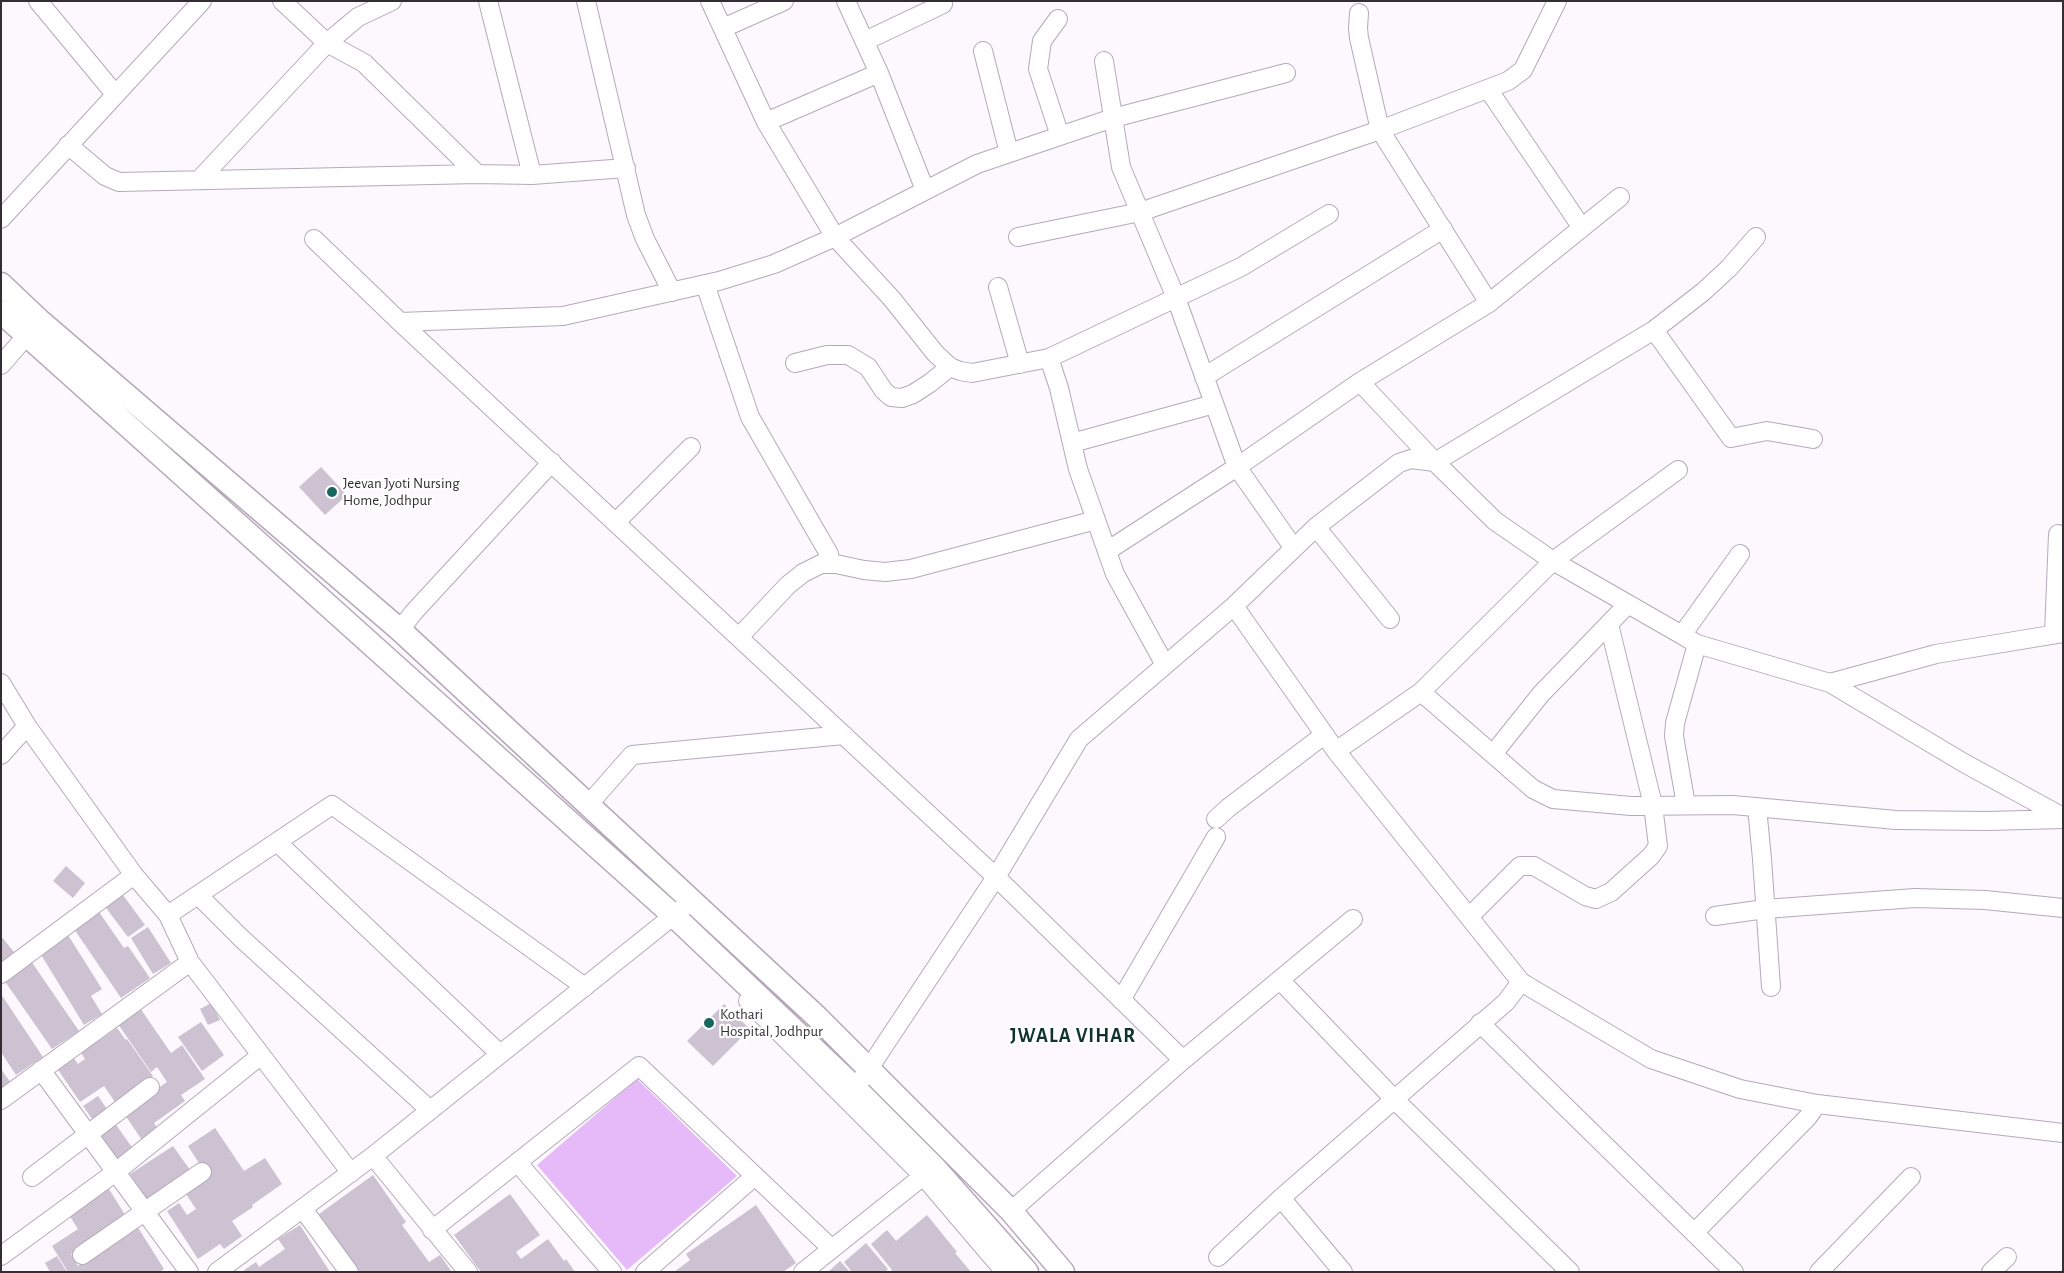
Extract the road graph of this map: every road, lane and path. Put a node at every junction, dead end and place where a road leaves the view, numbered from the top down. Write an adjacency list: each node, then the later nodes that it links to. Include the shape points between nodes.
1 (38, 1): 22 (street)
2 (282, 1): 16 (street)
3 (392, 1): 16 (street, via 358,17)
4 (488, 1): 31 (street)
5 (586, 1): 29 (street)
6 (710, 1): 14 (street)
7 (784, 1): 14 (street)
8 (846, 1): 15 (street)
9 (1557, 1): 21 (street, via 1523,70 1508,81)
10 (200, 2): 22 (street)
11 (943, 4): 15 (street)
12 (1359, 13): 25 (street, via 1359,38)
13 (1058, 19): 26 (street, via 1042,41 1038,68)
14 (723, 28): 24 (street)
15 (865, 41): 19 (street)
16 (327, 43): 30 (street, via 364,63); 32 (street)
17 (983, 51): 28 (street)
18 (1104, 61): 23 (street)
19 (879, 73): 24 (street); 33 (street)
20 (1286, 73): 23 (street)
21 (1488, 89): 25 (street); 38 (street)
22 (115, 94): 27 (street)
23 (1113, 118): 26 (street); 35 (street, via 1121,167)
24 (766, 122): 40 (street)
25 (1380, 130): 35 (street); 39 (street)
26 (1060, 136): 28 (street)
27 (68, 145): 32 (street, via 105,176 119,182); 37 (street)
28 (1009, 153): 33 (street, via 977,164)
29 (626, 168): 31 (street); 47 (street, via 636,215)
30 (477, 174): 31 (street); 32 (street)
31 (532, 175)
32 (200, 179)
33 (925, 190): 40 (street)
34 (1620, 197): 38 (street)
35 (1140, 212): 41 (street); 48 (street)
36 (1329, 214): 48 (street, via 1241,267)
37 (1, 218)
38 (1582, 228): 49 (street)
39 (1442, 229): 49 (street); 59 (street)
40 (835, 237): 45 (street, via 774,264); 58 (street)
41 (1018, 237)
42 (1756, 237): 52 (street, via 1729,268)
43 (314, 239): 51 (street)
44 (1, 284): 82 (main road)
45 (705, 284): 47 (street); 76 (street, via 750,416)
46 (998, 287): 56 (street)
47 (672, 292): 51 (street, via 563,316)
48 (1176, 298): 54 (street); 59 (street)
49 (1489, 303): 60 (street)
50 (1, 312): 53 (main road)
51 (400, 322): 65 (street)
52 (1654, 330): 62 (street, via 1731,438 1768,431); 66 (street)
53 (27, 336): 57 (street); 114 (main road)
54 (1049, 358): 56 (street); 63 (street)
55 (795, 363): 58 (street, via 827,355 848,355 868,367 890,397 902,398 913,394)
56 (1020, 364): 58 (street, via 972,373)
57 (1, 365)
58 (950, 367)
59 (1204, 377): 61 (street)
60 (1360, 382): 66 (street); 67 (street)
61 (1214, 404): 63 (street); 67 (street)
62 (1813, 439)
63 (1072, 443): 69 (street)
64 (691, 447): 70 (street)
65 (552, 462): 70 (street); 82 (street)
66 (1435, 462): 71 (street, via 1411,459 1399,463); 77 (street, via 1495,521)
67 (1237, 467): 73 (street); 74 (street)
68 (1678, 470): 77 (street)
69 (1096, 520): 74 (street); 76 (street, via 911,569 864,570)
70 (616, 522): 85 (street)
71 (1316, 526): 73 (street); 80 (street)
72 (2058, 534): 83 (street)
73 (1293, 547): 79 (street)
74 (1107, 551): 87 (street, via 1115,574)
75 (1740, 554): 84 (street)
76 (825, 559): 85 (street, via 788,585)
77 (1553, 561): 78 (street); 90 (street)
78 (1628, 604): 81 (street); 84 (street)
79 (1234, 606): 87 (street); 93 (street)
80 (1390, 619)
81 (1609, 624): 95 (street, via 1541,694); 98 (street)
82 (400, 630): 97 (main road)
83 (2058, 634): 89 (street, via 1936,654)
84 (1682, 635): 86 (street)
85 (739, 637): 92 (street)
86 (1697, 644): 89 (street); 99 (street, via 1674,736)
87 (1165, 665): 106 (street, via 1075,746)
88 (1, 683): 91 (street)
89 (1830, 683): 101 (street)
90 (1421, 692): 94 (street); 95 (street)
91 (27, 726): 96 (street); 105 (street)
92 (844, 735): 97 (street, via 632,755); 106 (street)
93 (1324, 735): 94 (street); 102 (street)
94 (1336, 751): 112 (street)
95 (1493, 754): 98 (street, via 1533,789 1553,799)
96 (1, 755)
97 (588, 805): 108 (main road)
98 (1653, 805): 99 (street); 112 (street, via 1658,846 1611,892 1596,898 1585,896 1534,866 1520,866)
99 (1686, 805): 100 (street)
100 (1757, 807): 101 (street, via 1896,820); 110 (street)
101 (2063, 818)
102 (1216, 819)
103 (1216, 837): 122 (street)
104 (277, 842): 107 (street); 119 (street, via 332,805); 124 (street)
105 (134, 875): 111 (street); 117 (street)
106 (996, 877): 122 (street); 128 (street)
107 (198, 895): 111 (street); 134 (street)
108 (691, 901): 114 (street); 128 (main road)
109 (2063, 908): 110 (street, via 1985,900 1915,898)
110 (1765, 909): 113 (street); 120 (street)
111 (168, 915): 116 (street)
112 (1469, 916): 121 (street)
113 (1715, 916)
114 (671, 918): 119 (street); 130 (main road); 142 (street)
115 (1354, 919): 118 (street)
116 (190, 962): 125 (street); 127 (street)
117 (1, 974)
118 (1280, 980): 126 (street); 132 (street)
119 (585, 987): 124 (street)
120 (1771, 987)
121 (1514, 993): 123 (street); 133 (street, via 1651,1059 1740,1090)
122 (1121, 1000): 126 (street)
123 (1480, 1023): 132 (street); 151 (street)
124 (500, 1054): 134 (street)
125 (260, 1056): 139 (street); 141 (street)
126 (1183, 1060): 149 (street)
127 (41, 1070): 131 (street); 136 (street)
128 (870, 1070): 130 (street); 149 (main road)
129 (150, 1087): 136 (street)
130 (855, 1088): 142 (main road)
131 (1, 1100)
132 (1395, 1100): 146 (street); 169 (street)
133 (1813, 1109): 135 (street); 151 (street)
134 (430, 1110): 137 (street)
135 (2063, 1133)
136 (89, 1134): 139 (street); 144 (street)
137 (373, 1156): 141 (street); 150 (street)
138 (518, 1162): 143 (street, via 639,1066); 150 (street); 162 (street)
139 (117, 1171): 148 (street); 154 (street)
140 (202, 1172): 148 (street)
141 (351, 1172): 147 (street)
142 (929, 1172): 152 (street); 165 (street); 166 (main road)
143 (755, 1176): 152 (street); 163 (street)
144 (32, 1177)
145 (1912, 1177): 170 (street)
146 (1281, 1198): 155 (street); 168 (street)
147 (303, 1209): 159 (street); 160 (street)
148 (146, 1211): 153 (street); 158 (street)
149 (1011, 1211): 167 (main road)
150 (432, 1230): 161 (street)
151 (1694, 1232): 157 (street)
152 (831, 1248): 164 (street)
153 (82, 1255)
154 (1, 1256)
155 (1218, 1257)
156 (2007, 1257): 171 (street)
157 (1731, 1271)
158 (189, 1272)
159 (217, 1272)
160 (349, 1272)
161 (468, 1272)
162 (612, 1272)
163 (645, 1272)
164 (803, 1272)
165 (1005, 1272)
166 (1028, 1272)
167 (1063, 1272)
168 (1343, 1272)
169 (1570, 1272)
170 (1820, 1272)
171 (1991, 1272)

